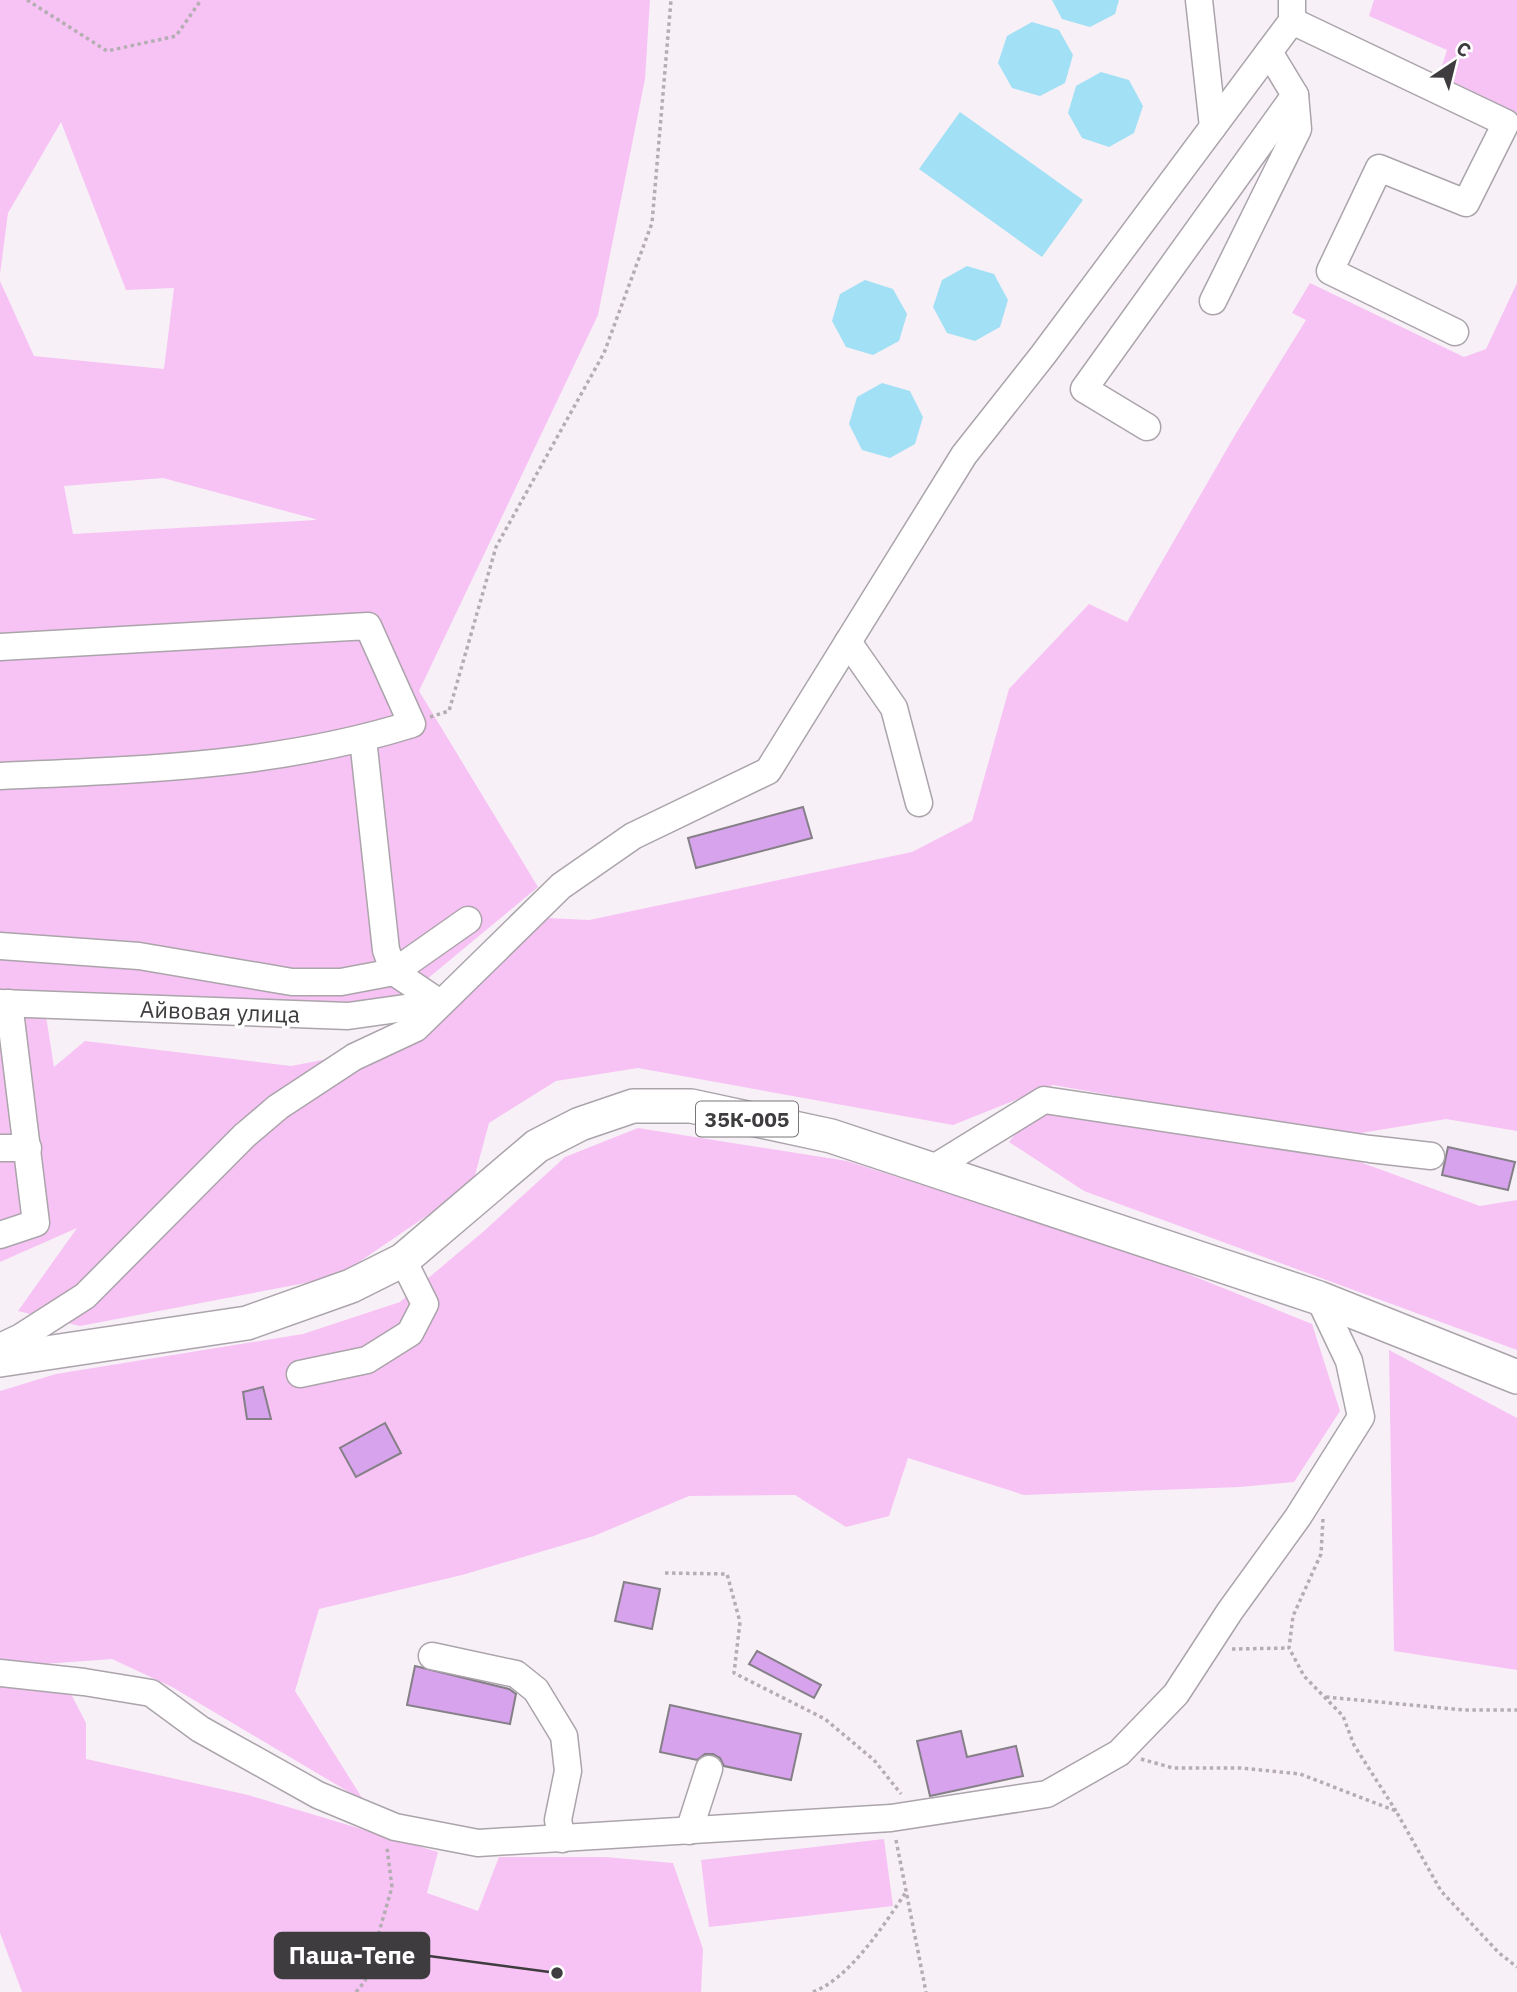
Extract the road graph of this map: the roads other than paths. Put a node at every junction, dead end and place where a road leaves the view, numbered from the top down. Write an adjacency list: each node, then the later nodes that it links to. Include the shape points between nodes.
1 (1199, 0): 5 (street)
2 (1292, 10): 3 (street); 7 (street, via 1506,123 1465,203 1379,168 1330,271)
3 (1269, 52): 4 (street); 5 (street)
4 (1295, 95): 6 (street, via 1298,129); 8 (street, via 1084,389)
5 (1213, 127): 9 (street, via 964,455)
6 (1213, 301)
7 (1455, 332)
8 (1147, 427)
9 (848, 642): 13 (street, via 894,708); 18 (street, via 768,771 633,836 561,886)
10 (0, 647): 11 (street, via 368,626 412,724)
11 (363, 739): 12 (street, via 225,762); 16 (street, via 386,950)
12 (0, 776)
13 (919, 803)
14 (468, 919): 16 (street)
15 (0, 946): 16 (street, via 139,956 292,982 341,982)
16 (394, 972): 18 (street)
17 (4, 1003): 18 (street, Айвовая улица, via 348,1016); 20 (street)
18 (440, 1003): 26 (street, via 416,1028 354,1057 278,1107 85,1296)
19 (0, 1148): 20 (street)
20 (28, 1148): 23 (street, via 36,1223)
21 (1431, 1156): 22 (street, via 1044,1100)
22 (932, 1169): 24 (main road, 35К-005, via 831,1136 691,1106 633,1107 580,1124 537,1146); 25 (main road, 35К-005)
23 (0, 1235)
24 (403, 1260): 27 (main road, 35К-005, via 351,1286 247,1324); 28 (street, via 425,1304 410,1333 368,1360)
25 (1319, 1298): 29 (main road, 35К-005); 33 (street, via 1349,1361 1361,1417 1176,1694 1119,1753 1047,1794 891,1818)
26 (0, 1347)
27 (0, 1360)
28 (300, 1374)
29 (1517, 1377)
30 (432, 1656): 34 (street, via 516,1674 536,1690 564,1736 568,1771 558,1820)
31 (0, 1673): 34 (street, via 151,1693 200,1729 318,1795 395,1827 478,1843)
32 (709, 1769): 33 (street)
33 (689, 1831): 34 (street)
34 (562, 1839)

